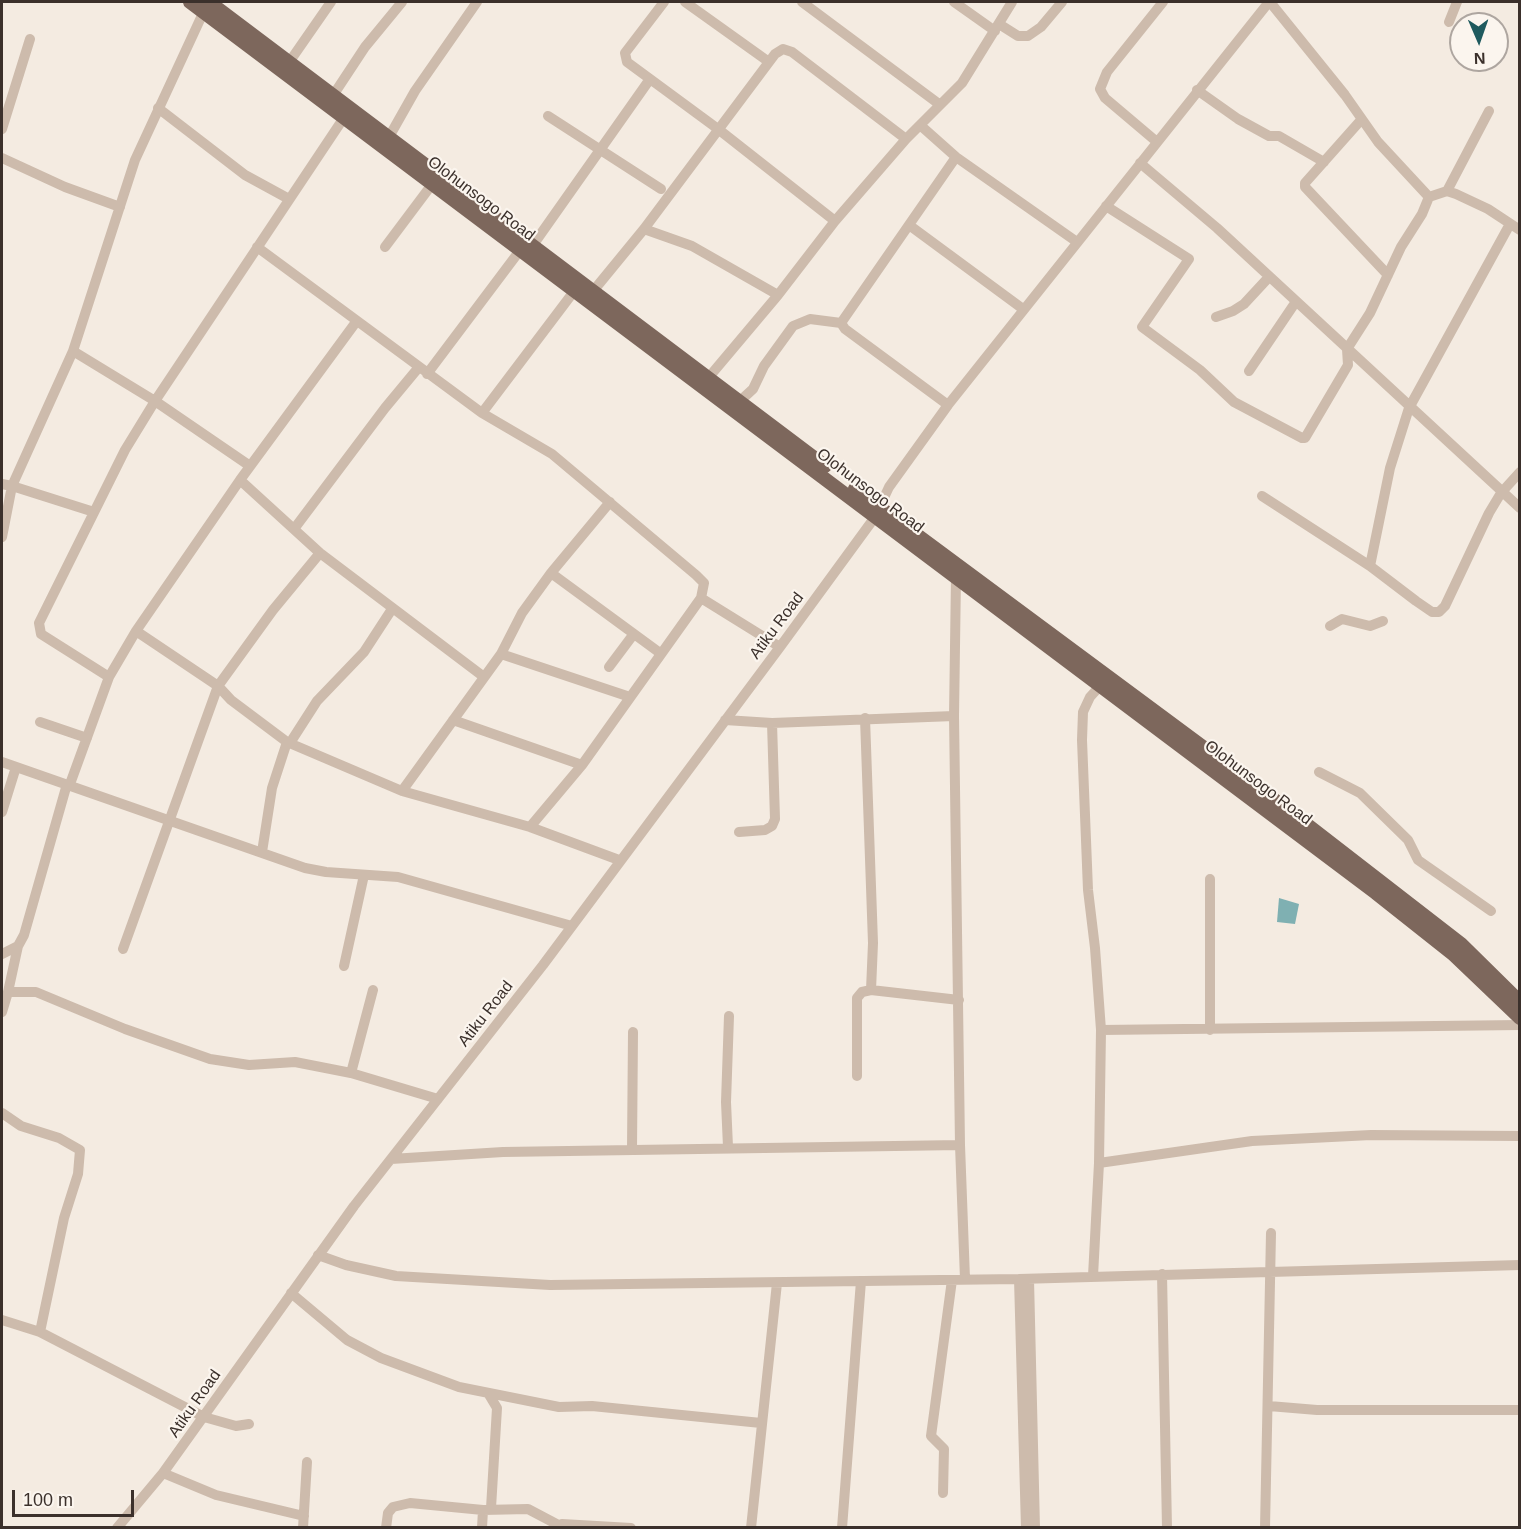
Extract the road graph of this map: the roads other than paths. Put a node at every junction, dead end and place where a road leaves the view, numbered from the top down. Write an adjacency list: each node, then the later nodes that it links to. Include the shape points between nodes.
1 (190, 2): 13 (main road, Olohunsogo Road)
2 (331, 2): 16 (street)
3 (402, 2): 20 (street, via 365,47)
4 (477, 2): 30 (street, via 415,91)
5 (664, 2): 18 (street, via 625,53 627,62)
6 (685, 2): 17 (street)
7 (802, 2): 21 (street)
8 (954, 2): 14 (street)
9 (1012, 2): 14 (street)
10 (1062, 2): 14 (street, via 1028,36 1017,36)
11 (1163, 2): 32 (street, via 1107,72 1100,89 1105,98)
12 (1270, 2): 19 (street, Atiku Road); 26 (street)
13 (207, 6): 16 (main road, Olohunsogo Road); 22 (street); 24 (main road, Olohunsogo Road)
14 (997, 27): 21 (street, via 962,83)
15 (30, 39): 28 (street)
16 (291, 61): 20 (main road, Olohunsogo Road)
17 (769, 62): 29 (street); 31 (street, via 783,49 792,52)
18 (650, 79): 29 (street); 33 (street)
19 (1197, 90): 32 (street, Atiku Road); 36 (street, via 1238,119 1269,136 1280,136)
20 (334, 94): 30 (main road, Olohunsogo Road)
21 (939, 104): 27 (street)
22 (158, 108): 42 (street, via 245,175); 44 (street)
23 (1490, 111): 40 (street)
24 (345, 116): 38 (main road, Olohunsogo Road); 42 (street)
25 (548, 116): 33 (street)
26 (1361, 120): 36 (street); 41 (street)
27 (920, 125): 31 (street); 34 (street)
28 (2, 129)
29 (718, 129): 45 (street); 48 (street)
30 (389, 137): 52 (main road, Olohunsogo Road)
31 (906, 139): 45 (street)
32 (1156, 142): 37 (street, Atiku Road)
33 (600, 150): 39 (street); 52 (street)
34 (956, 157): 46 (street); 49 (street)
35 (2, 158): 44 (street, via 65,188)
36 (1324, 162): 53 (street, via 1305,183 1306,190)
37 (1140, 163): 43 (street, Atiku Road); 54 (street)
38 (433, 183): 51 (street); 52 (main road, Olohunsogo Road)
39 (661, 189)
40 (1447, 191): 41 (street); 47 (street, via 1488,209)
41 (1429, 197): 53 (street)
42 (290, 199): 50 (street)
43 (1106, 206): 49 (street, Atiku Road); 63 (street, via 1189,259 1142,327 1244,409 1305,438 1348,365)
44 (120, 207): 64 (street)
45 (835, 221): 57 (street)
46 (909, 225): 59 (street); 62 (street)
47 (1515, 227): 71 (street)
48 (644, 229): 56 (street); 57 (street, via 692,246)
49 (1077, 242): 59 (street, Atiku Road)
50 (257, 247): 61 (street); 68 (street)
51 (385, 247)
52 (527, 247): 55 (main road, Olohunsogo Road); 56 (main road, Olohunsogo Road); 65 (street)
53 (1388, 275): 63 (street)
54 (1269, 277): 58 (street); 60 (street, via 1244,304)
55 (575, 290): 72 (street); 82 (main road, Olohunsogo Road)
56 (594, 290): 67 (main road, Olohunsogo Road)
57 (778, 295): 67 (street)
58 (1295, 303): 63 (street); 66 (street)
59 (1023, 309): 70 (street, Atiku Road)
60 (1216, 317)
61 (356, 321): 65 (street); 73 (street)
62 (841, 323): 69 (street, via 810,319 794,326 764,366 753,389); 70 (street)
63 (1347, 349): 71 (street)
64 (73, 351): 68 (street); 76 (street)
65 (423, 371): 72 (street); 83 (street, via 385,408)
66 (1249, 371)
67 (710, 377): 69 (main road, Olohunsogo Road)
68 (155, 400): 73 (street); 81 (street)
69 (740, 401): 82 (main road, Olohunsogo Road)
70 (948, 405): 82 (street, Atiku Road, via 889,487)
71 (1409, 408): 77 (street); 86 (street, via 1390,468)
72 (482, 413): 79 (street, via 552,454)
73 (250, 466): 75 (street)
74 (1520, 472): 77 (street)
75 (240, 480): 83 (street); 93 (street)
76 (7, 485): 81 (street); 84 (street)
77 (1501, 493): 80 (street); 86 (street, via 1439,612 1432,612)
78 (1262, 496): 86 (street)
79 (610, 502): 87 (street); 89 (street, via 704,583)
80 (1520, 508)
81 (94, 512): 99 (street, via 38,630 60,649)
82 (878, 513): 88 (main road, Olohunsogo Road); 95 (street, Atiku Road); 126 (main road, Olohunsogo Road, via 1292,813)
83 (294, 529): 85 (street)
84 (2, 537)
85 (320, 553): 90 (street); 101 (street)
86 (1370, 566)
87 (551, 573): 94 (street); 97 (street, via 522,613)
88 (956, 577): 102 (main road, Olohunsogo Road); 104 (street)
89 (701, 598): 95 (street); 96 (street)
90 (393, 609): 100 (street); 111 (street, via 364,652 317,701)
91 (1383, 621): 92 (street, via 1370,626 1342,619)
92 (1330, 626)
93 (136, 631): 99 (street); 101 (street)
94 (633, 634): 96 (street); 98 (street)
95 (780, 647): 107 (street, Atiku Road)
96 (660, 653): 103 (street)
97 (501, 654): 100 (street); 103 (street)
98 (609, 667)
99 (109, 677): 110 (street)
100 (484, 677): 106 (street)
101 (218, 686): 111 (street); 119 (street)
102 (1100, 686): 126 (main road, Olohunsogo Road); 142 (street, via 1083,712 1082,740 1088,890)
103 (630, 697): 113 (street)
104 (954, 716): 105 (street); 136 (street)
105 (865, 718): 109 (street); 134 (street, via 873,943)
106 (453, 720): 113 (street); 117 (street)
107 (725, 720): 109 (street); 123 (street, Atiku Road)
108 (40, 722): 110 (street)
109 (772, 723): 121 (street, via 775,819 765,830)
110 (87, 738): 116 (street)
111 (289, 743): 117 (street); 122 (street, via 272,788)
112 (2, 762): 114 (street)
113 (582, 765): 120 (street)
114 (16, 767): 116 (street); 118 (street)
115 (1319, 772): 127 (street, via 1360,793 1408,840 1418,860)
116 (69, 784): 119 (street); 129 (street)
117 (402, 791): 120 (street)
118 (2, 812)
119 (169, 820): 122 (street); 130 (street)
120 (530, 827): 123 (street)
121 (739, 832)
122 (262, 852): 124 (street, via 326,872)
123 (620, 860): 128 (street, Atiku Road)
124 (364, 875): 128 (street, via 398,877); 132 (street)
125 (1210, 879): 143 (street)
126 (1380, 888): 137 (main road, Olohunsogo Road, via 1461,944); 140 (main road, Olohunsogo Road)
127 (1491, 911)
128 (572, 926): 147 (street, Atiku Road)
129 (18, 946): 131 (street); 135 (street)
130 (123, 949)
131 (2, 954)
132 (344, 966)
133 (373, 990): 145 (street)
134 (871, 990): 136 (street); 146 (street, via 857,998)
135 (8, 992): 138 (street); 145 (street, via 27,991 53,997 115,1025 210,1059 249,1065 295,1062)
136 (959, 1000): 150 (street)
137 (1520, 1002)
138 (2, 1012)
139 (729, 1016): 151 (street)
140 (1520, 1018)
141 (1520, 1025): 143 (street)
142 (1101, 1030): 143 (street); 154 (street)
143 (1210, 1030)
144 (633, 1032): 152 (street)
145 (351, 1073): 147 (street)
146 (856, 1076)
147 (438, 1099): 153 (street, Atiku Road)
148 (2, 1113): 168 (street, via 21,1126 59,1138 80,1150 78,1174 64,1218)
149 (1520, 1136): 154 (street, via 1371,1135 1252,1141)
150 (960, 1145): 151 (street); 161 (street)
151 (728, 1147): 152 (street)
152 (632, 1149): 153 (street)
153 (392, 1159): 156 (street, Atiku Road)
154 (1099, 1163): 160 (street)
155 (1271, 1233): 158 (street)
156 (318, 1255): 165 (street, via 396,1276 453,1281 550,1285); 166 (street, Atiku Road)
157 (1520, 1265): 158 (street)
158 (1269, 1272): 159 (street); 171 (street)
159 (1162, 1274): 160 (street); 193 (street)
160 (1093, 1276): 162 (street)
161 (965, 1279): 162 (street); 163 (street)
162 (1024, 1279): 191 (street); 192 (street)
163 (952, 1280): 164 (street); 179 (street, via 931,1436 944,1449)
164 (861, 1281): 165 (street); 190 (street)
165 (777, 1283): 175 (street)
166 (291, 1293): 169 (street, via 347,1340 381,1358 459,1387); 174 (street, Atiku Road)
167 (2, 1320): 168 (street)
168 (40, 1332): 174 (street)
169 (488, 1393): 170 (street); 172 (street)
170 (511, 1396): 172 (street); 175 (street, via 559,1407 592,1406)
171 (1269, 1406): 173 (street, via 1341,1411); 194 (street)
172 (497, 1408): 180 (street)
173 (1520, 1410)
174 (204, 1417): 176 (street, via 230,1425); 178 (street, Atiku Road)
175 (761, 1423): 189 (street)
176 (249, 1424)
177 (307, 1462): 181 (street)
178 (163, 1473): 181 (street, via 216,1496); 184 (street, Atiku Road)
179 (943, 1493)
180 (487, 1509): 182 (street, via 528,1509); 186 (street, via 400,1504 388,1513); 187 (street)
181 (304, 1516): 185 (street)
182 (563, 1526): 183 (street)
183 (588, 1526): 188 (street)
184 (117, 1527)
185 (303, 1527)
186 (386, 1527)
187 (482, 1527)
188 (631, 1527)
189 (751, 1527)
190 (842, 1527)
191 (1026, 1527)
192 (1035, 1527)
193 (1167, 1527)
194 (1265, 1527)

